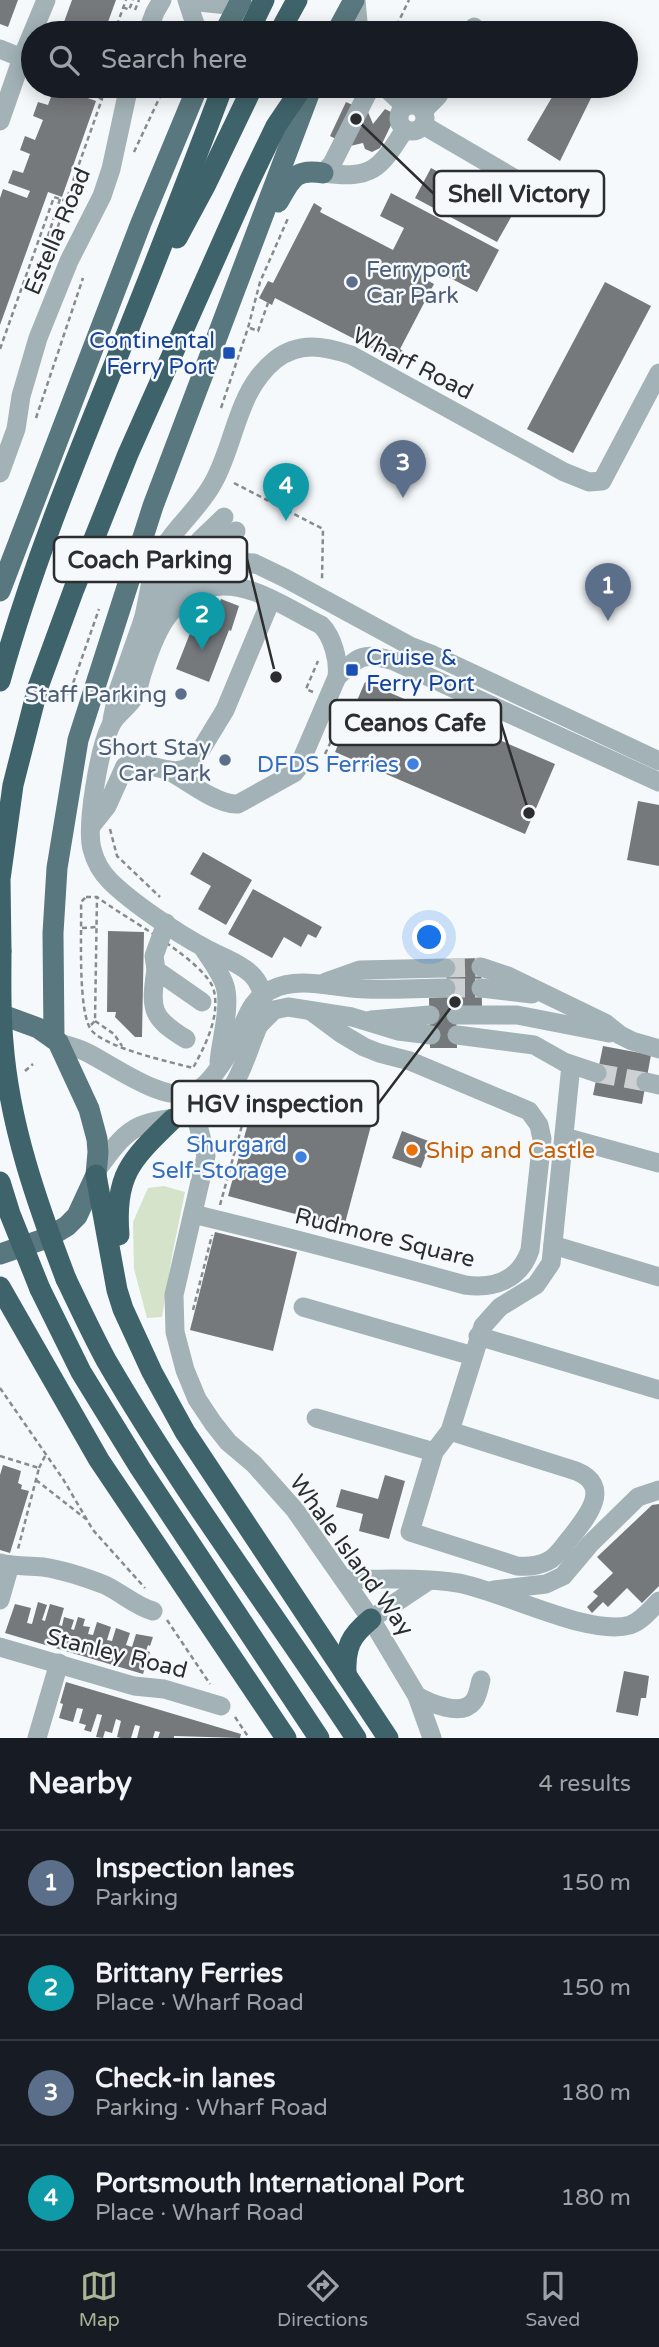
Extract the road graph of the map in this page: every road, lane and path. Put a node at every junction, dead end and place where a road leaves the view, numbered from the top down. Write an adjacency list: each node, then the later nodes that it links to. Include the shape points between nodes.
1 (46, 0): 12 (street)
2 (126, 0): 11 (path)
3 (133, 0): 11 (path, via 129,10)
4 (162, 0): 14 (street)
5 (264, 0): 17 (highway)
6 (297, 0): 18 (highway)
7 (355, 0): 19 (main road); 20 (street)
8 (409, 0): 21 (path)
9 (188, 1): 10 (street); 15 (street)
10 (240, 2): 16 (main road)
11 (123, 8): 13 (path)
12 (37, 21)
13 (118, 21)
14 (152, 21)
15 (194, 21)
16 (230, 21)
17 (254, 21)
18 (286, 21)
19 (343, 21)
20 (358, 21)
21 (399, 21)
22 (0, 49): 23 (street)
23 (21, 58)
24 (21, 61): 37 (street)
25 (99, 98): 40 (path, via 66,201)
26 (126, 98): 53 (street, Estella Road, via 111,169 38,338)
27 (159, 98): 38 (path)
28 (193, 98): 58 (main road)
29 (218, 98): 48 (highway)
30 (247, 98): 48 (highway)
31 (295, 98): 77 (highway, via 250,180 128,454 38,687 13,785 0,879)
32 (308, 98): 44 (main road)
33 (365, 98): 39 (street)
34 (395, 98): 36 (street)
35 (436, 98): 36 (street)
36 (414, 118): 39 (street, via 386,160 368,173); 41 (street)
37 (0, 121)
38 (131, 159)
39 (323, 173): 44 (main road, via 308,170 291,180)
40 (60, 199): 43 (path, via 46,242 52,243 66,204); 49 (path, via 54,197)
41 (553, 201)
42 (292, 208): 47 (path, via 260,282)
43 (79, 209)
44 (253, 245): 97 (main road, via 153,506 78,740 57,868 53,933)
45 (85, 272): 52 (path, via 37,417)
46 (268, 303): 47 (path, via 258,331)
47 (248, 328): 51 (path)
48 (128, 329): 64 (highway, via 63,490)
49 (0, 349)
50 (659, 373): 54 (street, Wharf Road, via 602,481 589,482 366,362 340,351 294,348 257,379 239,411)
51 (220, 411)
52 (30, 425)
53 (0, 473)
54 (217, 477): 59 (path, via 323,529); 61 (street, Wharf Road, via 162,551)
55 (225, 519): 57 (street); 57 (street); 57 (street)
56 (242, 562): 59 (street, via 276,569); 62 (street, via 258,565); 65 (street, via 200,577 157,614)
57 (177, 578): 61 (street)
58 (0, 591)
59 (322, 592): 62 (street)
60 (271, 600): 63 (street, via 321,625 330,636); 65 (street, via 221,586 183,601 160,624 135,696); 68 (street, via 225,710 191,766)
61 (143, 620): 65 (street, Wharf Road)
62 (433, 655): 66 (street)
63 (337, 677): 68 (street, via 298,768 246,800 227,804); 69 (street, via 355,660 372,655 394,661)
64 (0, 681)
65 (109, 729): 67 (street, via 124,754); 70 (street, via 93,789)
66 (659, 761)
67 (141, 763): 68 (street); 70 (street, via 125,766 107,806)
68 (168, 770)
69 (659, 782)
70 (92, 825): 75 (street, via 92,847 101,870)
71 (126, 866): 72 (path)
72 (162, 899)
73 (82, 928): 74 (path); 74 (path, via 81,902 86,897 97,897); 98 (path, via 83,1009 91,1030)
74 (97, 928): 90 (path)
75 (163, 931): 76 (street); 79 (street, via 154,956); 85 (path, via 214,988)
76 (204, 948): 83 (street, via 239,964); 102 (street, via 226,995)
77 (1, 951): 154 (highway, bridge, via 3,1045 11,1096 41,1214 66,1279 106,1359 207,1520)
78 (481, 967): 84 (street)
79 (156, 970): 85 (street); 96 (street, via 154,1011 169,1029)
80 (446, 978): 81 (street, via 360,970 322,984)
81 (292, 984): 83 (street); 89 (street, via 335,997)
82 (481, 988): 84 (street)
83 (263, 994): 92 (street); 102 (street, via 250,1008)
84 (556, 999): 95 (street)
85 (208, 1010)
86 (312, 1010): 89 (street); 92 (street, via 278,1008); 100 (street, via 365,1047)
87 (0, 1014): 97 (main road, via 30,1024)
88 (456, 1015): 95 (street, via 517,1015)
89 (360, 1019): 93 (street, via 398,1031); 100 (street)
90 (95, 1021): 91 (path); 98 (path)
91 (92, 1025)
92 (259, 1025): 107 (street, via 230,1091)
93 (430, 1025)
94 (457, 1035): 101 (street, via 534,1045)
95 (620, 1035): 99 (street)
96 (186, 1039)
97 (56, 1041): 106 (street, via 86,1051 153,1087); 111 (main road, via 95,1128)
98 (122, 1046): 103 (path)
99 (659, 1049)
100 (410, 1061): 114 (street, Rudmore Square, via 520,1106 539,1125 530,1250 510,1279 487,1286 465,1285)
101 (571, 1065): 104 (street); 109 (street)
102 (218, 1067): 106 (street, via 207,1084)
103 (193, 1068)
104 (597, 1073)
105 (251, 1093): 114 (path)
106 (190, 1094): 107 (street, Whale Island Way)
107 (196, 1115): 108 (street); 113 (street, Whale Island Way, via 206,1156)
108 (173, 1119): 111 (street, via 152,1121 131,1131); 122 (highway, via 131,1163 120,1189 120,1249)
109 (564, 1137): 110 (street); 115 (street)
110 (659, 1163)
111 (96, 1173): 116 (main road, via 77,1216 67,1226); 122 (highway, via 117,1290)
112 (0, 1182): 153 (highway, bridge, via 40,1289 81,1372)
113 (193, 1214): 114 (street, Rudmore Square); 136 (street, Whale Island Way, via 173,1314 193,1390 228,1442 295,1510)
114 (216, 1220): 120 (path)
115 (553, 1245): 117 (street); 121 (street, via 551,1263 536,1285 494,1313)
116 (0, 1254)
117 (659, 1277)
118 (0, 1287): 152 (highway, via 99,1460)
119 (303, 1307): 123 (street)
120 (193, 1311)
121 (478, 1336): 123 (street); 125 (street)
122 (136, 1337): 146 (highway, via 185,1432)
123 (473, 1356): 127 (street)
124 (0, 1388): 130 (path)
125 (659, 1390)
126 (316, 1418): 128 (street)
127 (450, 1431): 128 (street); 128 (street, via 583,1474 594,1490 592,1509 555,1556 533,1566 517,1566 410,1532)
128 (434, 1452)
129 (0, 1456): 131 (path)
130 (45, 1456): 131 (path); 134 (path)
131 (39, 1468): 132 (path)
132 (36, 1480): 134 (path); 135 (path)
133 (659, 1490): 139 (street, via 638,1497 563,1577 546,1584)
134 (89, 1521): 138 (path, via 105,1546)
135 (8, 1564): 140 (street); 142 (street, via 47,1567 107,1586)
136 (344, 1579): 137 (street); 143 (street, Whale Island Way)
137 (428, 1581): 139 (street); 143 (street)
138 (147, 1591)
139 (486, 1591): 141 (street, via 608,1627 637,1622)
140 (0, 1600)
141 (659, 1601)
142 (158, 1612): 149 (path)
143 (371, 1619): 146 (highway, via 347,1649); 148 (street, Whale Island Way)
144 (0, 1647): 145 (street, Stanley Road)
145 (59, 1663): 149 (street, Stanley Road, via 134,1686); 150 (street)
146 (346, 1675): 155 (highway)
147 (481, 1680): 148 (street, via 468,1706 444,1707)
148 (417, 1696): 156 (street, Whale Island Way)
149 (222, 1702): 151 (path)
150 (37, 1738)
151 (249, 1738)
152 (286, 1738)
153 (319, 1738)
154 (356, 1738)
155 (388, 1738)
156 (432, 1738)

